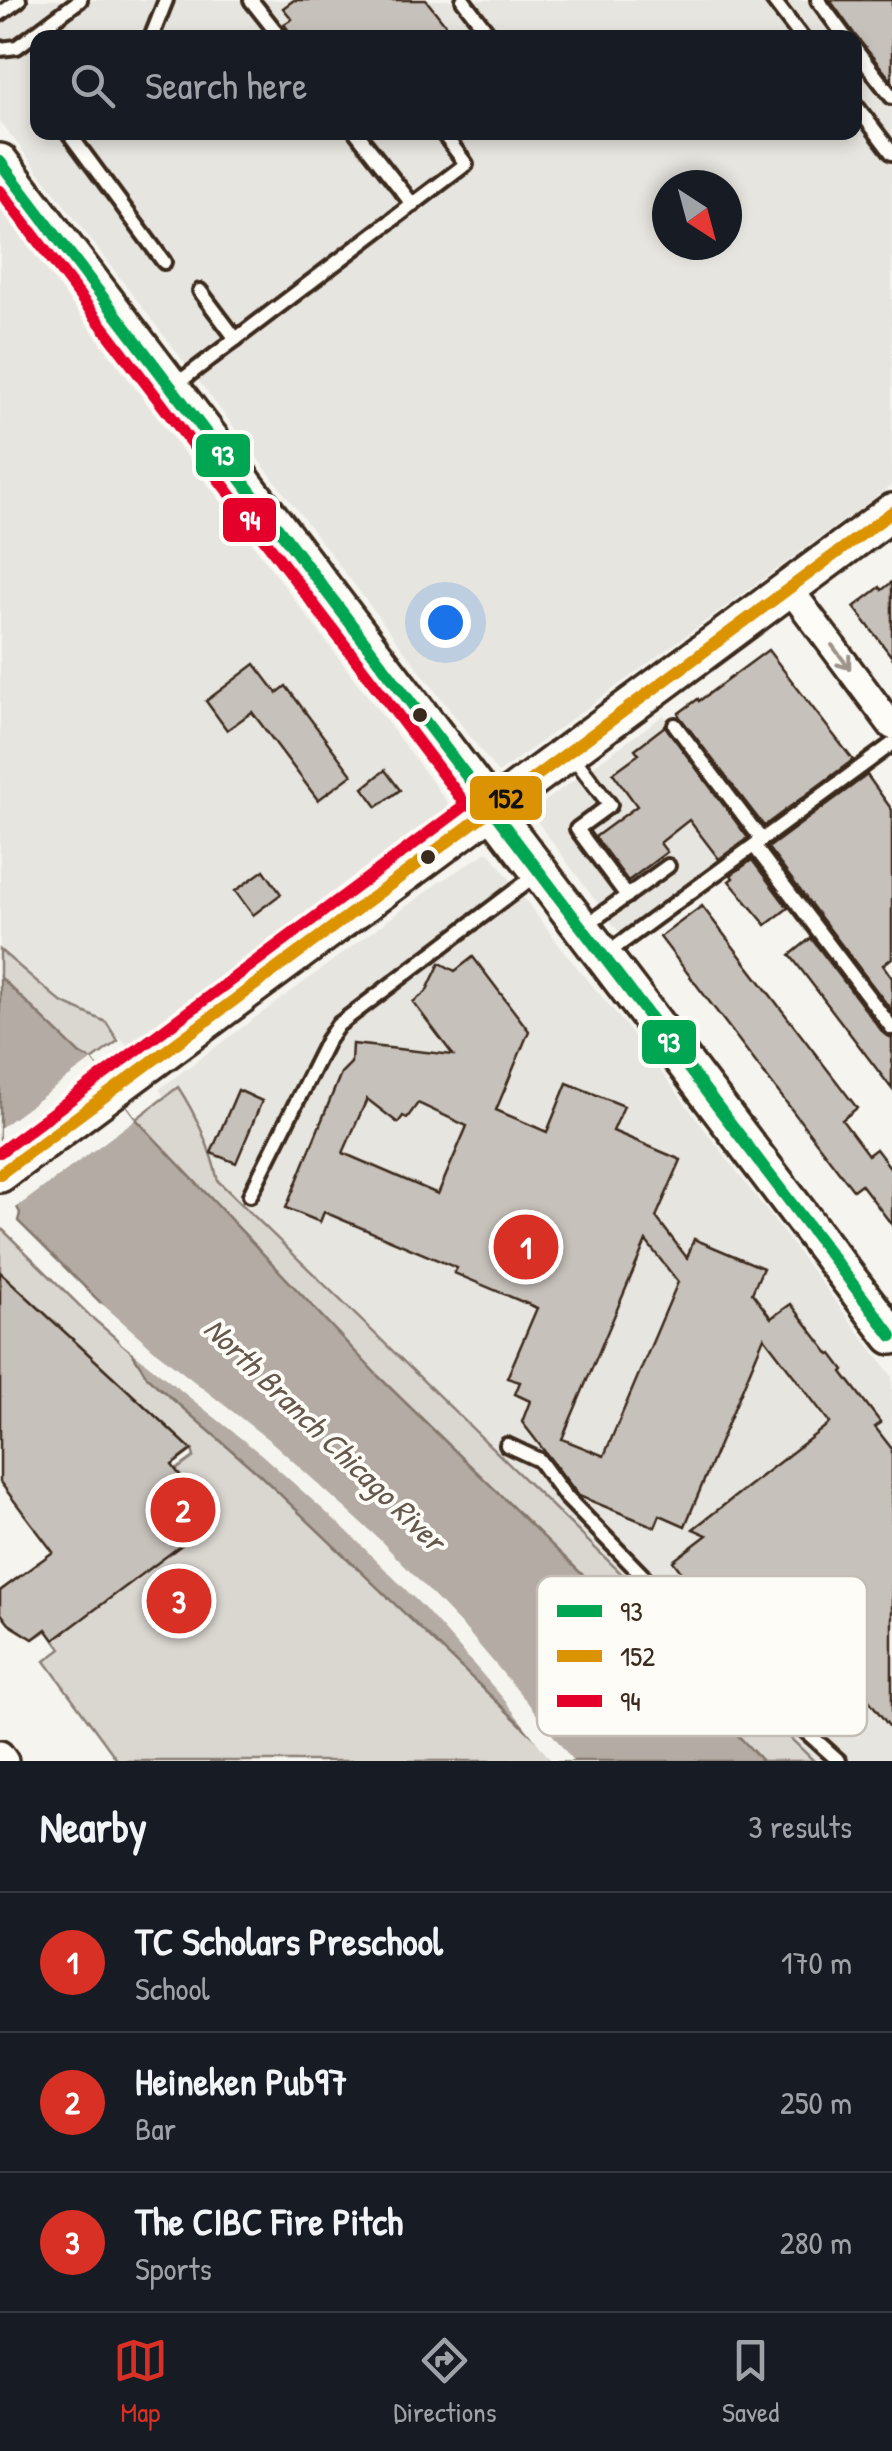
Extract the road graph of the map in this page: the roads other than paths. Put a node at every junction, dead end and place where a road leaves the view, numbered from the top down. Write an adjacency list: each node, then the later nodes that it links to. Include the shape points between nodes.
1 (19, 0): 8 (lane)
2 (80, 0): 9 (lane)
3 (166, 0): 10 (lane)
4 (251, 0): 11 (lane)
5 (463, 0): 12 (lane)
6 (773, 0): 13 (lane)
7 (818, 0): 14 (lane)
8 (0, 14)
9 (40, 30)
10 (154, 30)
11 (275, 30)
12 (486, 30)
13 (796, 30)
14 (840, 30)
15 (30, 37): 16 (lane)
16 (0, 48)
17 (862, 58): 18 (lane)
18 (892, 97)
19 (862, 114): 23 (lane)
20 (74, 140): 26 (lane)
21 (362, 140): 25 (lane)
22 (448, 140): 25 (lane, via 466,164)
23 (892, 153)
24 (0, 162): 29 (street)
25 (413, 205): 28 (lane)
26 (164, 262)
27 (200, 291): 28 (lane)
28 (236, 340): 29 (lane)
29 (171, 388): 36 (street)
30 (892, 512): 31 (street)
31 (789, 588): 33 (street, one-way to 33); 35 (street)
32 (676, 725): 37 (lane)
33 (892, 726)
34 (892, 744): 37 (lane)
35 (569, 752): 36 (street); 40 (lane, via 610,804 577,829)
36 (491, 809): 39 (street); 43 (street)
37 (758, 843): 41 (lane); 42 (lane)
38 (668, 866): 40 (lane)
39 (539, 873): 41 (street); 44 (lane, via 338,1025)
40 (628, 896): 41 (lane)
41 (593, 943): 45 (street)
42 (892, 1028)
43 (0, 1174)
44 (250, 1195)
45 (892, 1336)
46 (507, 1445): 47 (lane, via 539,1460)
47 (643, 1576)
48 (811, 1736): 51 (lane)
49 (0, 1754): 50 (street)
50 (5, 1761)
51 (839, 1761)

